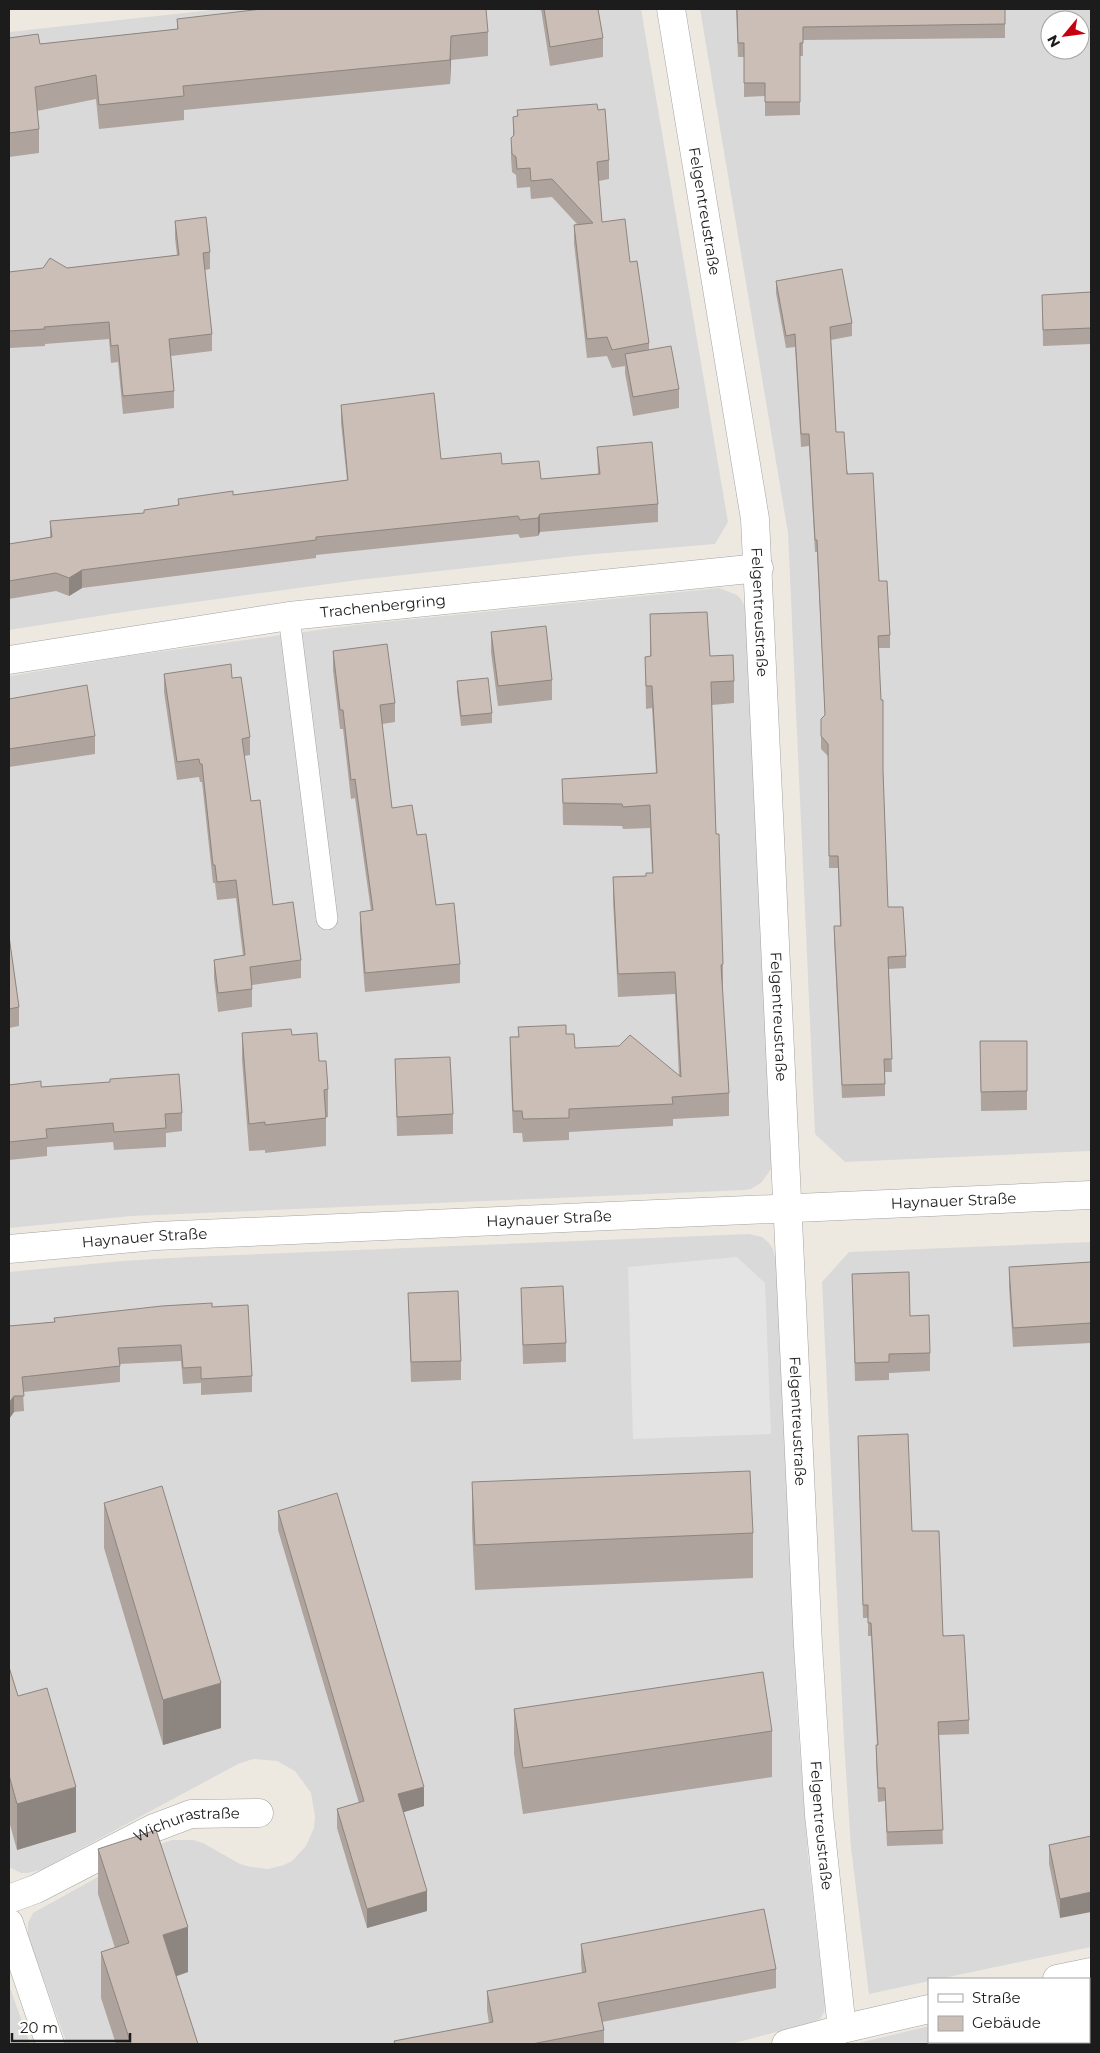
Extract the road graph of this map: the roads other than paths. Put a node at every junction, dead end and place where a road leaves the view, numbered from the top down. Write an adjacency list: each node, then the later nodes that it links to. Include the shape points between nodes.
1 (671, 9): 2 (street, Felgentreustraße, via 755,519)
2 (759, 568): 3 (street, Trachenbergring); 7 (street, Felgentreustraße)
3 (289, 616): 4 (street, Trachenbergring); 5 (lane)
4 (9, 660)
5 (327, 919)
6 (1091, 1195): 7 (street, Haynauer Straße)
7 (788, 1209): 8 (street, Haynauer Straße, via 166,1236); 15 (street, Felgentreustraße, via 813,1711 820,1816)
8 (9, 1249)
9 (259, 1813): 10 (street, Wichurastraße, via 191,1814 154,1828 36,1889)
10 (9, 1899)
11 (9, 1923): 16 (street)
12 (1091, 1972): 13 (street)
13 (1062, 1978)
14 (928, 2008): 15 (street)
15 (842, 2028): 17 (street)
16 (50, 2044)
17 (786, 2044)

